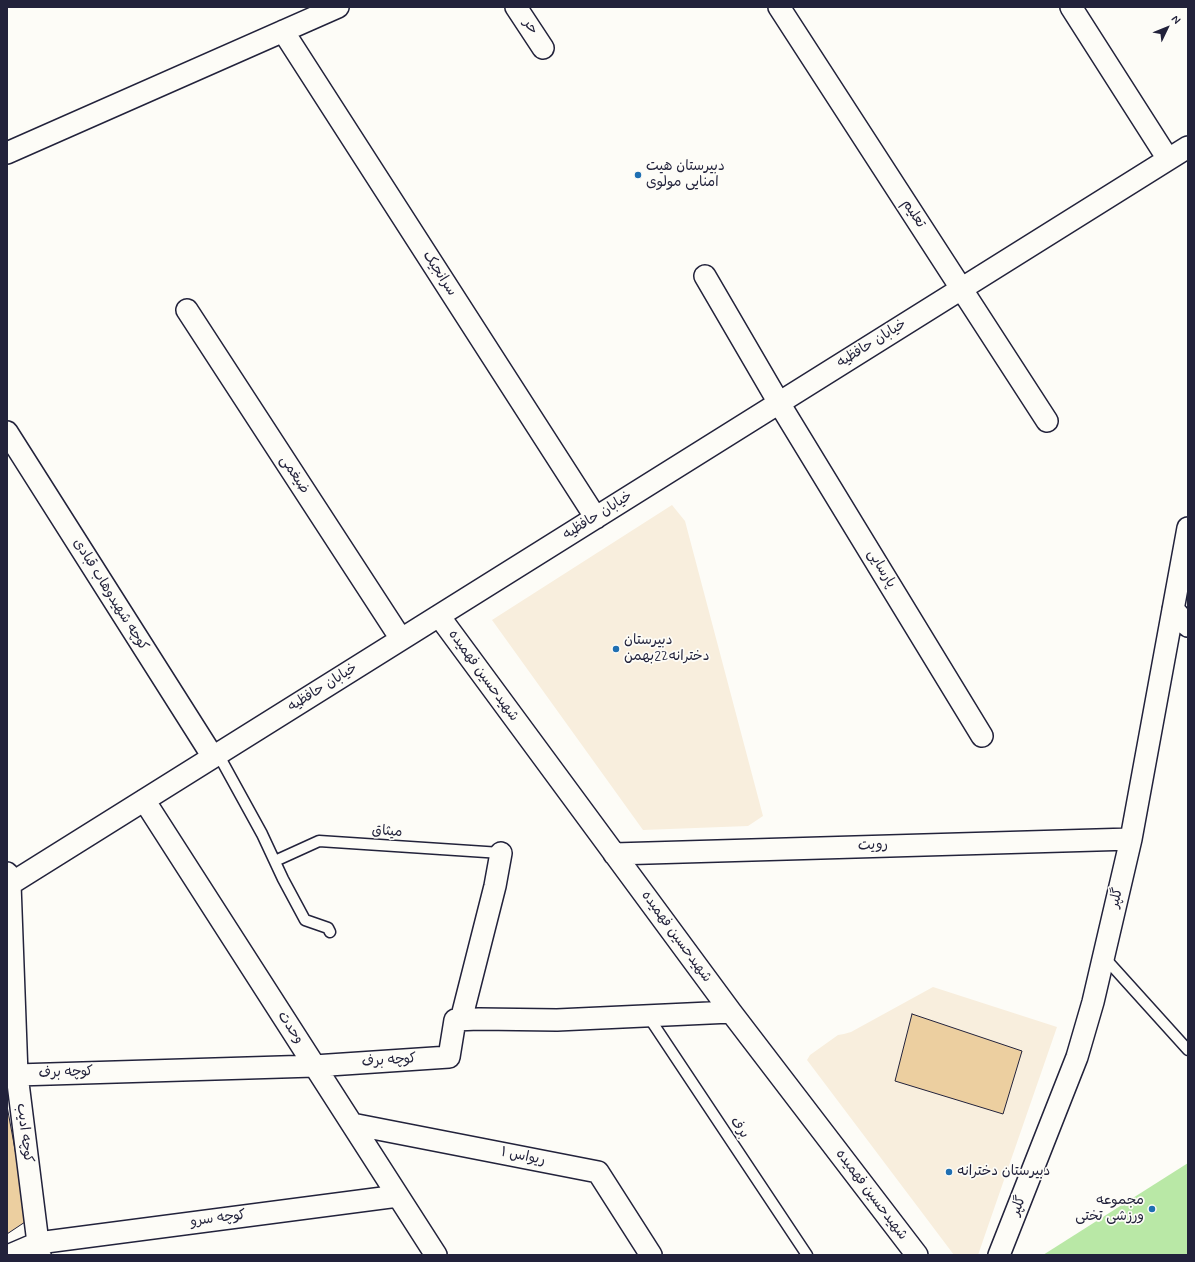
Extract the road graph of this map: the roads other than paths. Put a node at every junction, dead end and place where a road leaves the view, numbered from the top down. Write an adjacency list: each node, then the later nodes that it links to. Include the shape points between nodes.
1 (338, 7): 5 (street)
2 (516, 7): 6 (street, حر)
3 (780, 7): 11 (street, تعلیم)
4 (1071, 7): 9 (street)
5 (283, 31): 8 (street); 16 (street, سرانجیک)
6 (543, 48)
7 (1188, 147): 9 (street, خیابان حافظیه)
8 (7, 153)
9 (1168, 159): 11 (street, خیابان حافظیه)
10 (705, 276): 13 (street, پارسایی)
11 (962, 289): 13 (street, خیابان حافظیه); 14 (street, تعلیم)
12 (187, 310): 21 (street, ضیغمی)
13 (779, 402): 16 (street, خیابان حافظیه); 22 (street, پارسایی)
14 (1047, 421)
15 (7, 432): 23 (street, کوچه شهیدوهاب قبادی)
16 (596, 518): 19 (street, خیابان حافظیه)
17 (1188, 532): 18 (street, گلپر)
18 (1173, 609): 20 (street); 25 (street, گلپر)
19 (439, 616): 21 (street, خیابان حافظیه); 27 (street, شهیدحسین فهمیده)
20 (1188, 626)
21 (401, 639): 23 (street, خیابان حافظیه)
22 (982, 736)
23 (215, 756): 24 (street, خیابان حافظیه); 28 (lane, via 262,834)
24 (144, 800): 29 (street, خیابان حافظیه); 36 (street, وحدت)
25 (1131, 839): 27 (street, رویت); 31 (street, گلپر)
26 (501, 853): 28 (lane, میثاق, via 319,841); 34 (street)
27 (614, 854): 32 (street, شهیدحسین فهمیده)
28 (275, 861): 30 (lane, via 305,920 328,928)
29 (8, 881): 37 (street, کوچه ادیب)
30 (330, 932)
31 (1104, 956): 35 (lane); 46 (street, گلپر, via 1077,1057)
32 (731, 1012): 33 (street); 45 (street, شهیدحسین فهمیده)
33 (648, 1016): 34 (street, via 557,1020); 44 (lane, برف)
34 (462, 1020): 36 (street, کوچه برف, via 455,1020 449,1057)
35 (1188, 1050)
36 (314, 1066): 37 (street, کوچه برف); 38 (street, وحدت)
37 (17, 1075): 40 (street, کوچه ادیب)
38 (352, 1124): 39 (street, وحدت); 43 (street, ریواس ۱, via 598,1172)
39 (398, 1196): 40 (street, کوچه سرو); 42 (street, وحدت)
40 (39, 1249): 41 (street)
41 (10, 1255)
42 (436, 1255)
43 (651, 1255)
44 (807, 1255)
45 (917, 1255)
46 (999, 1255)

